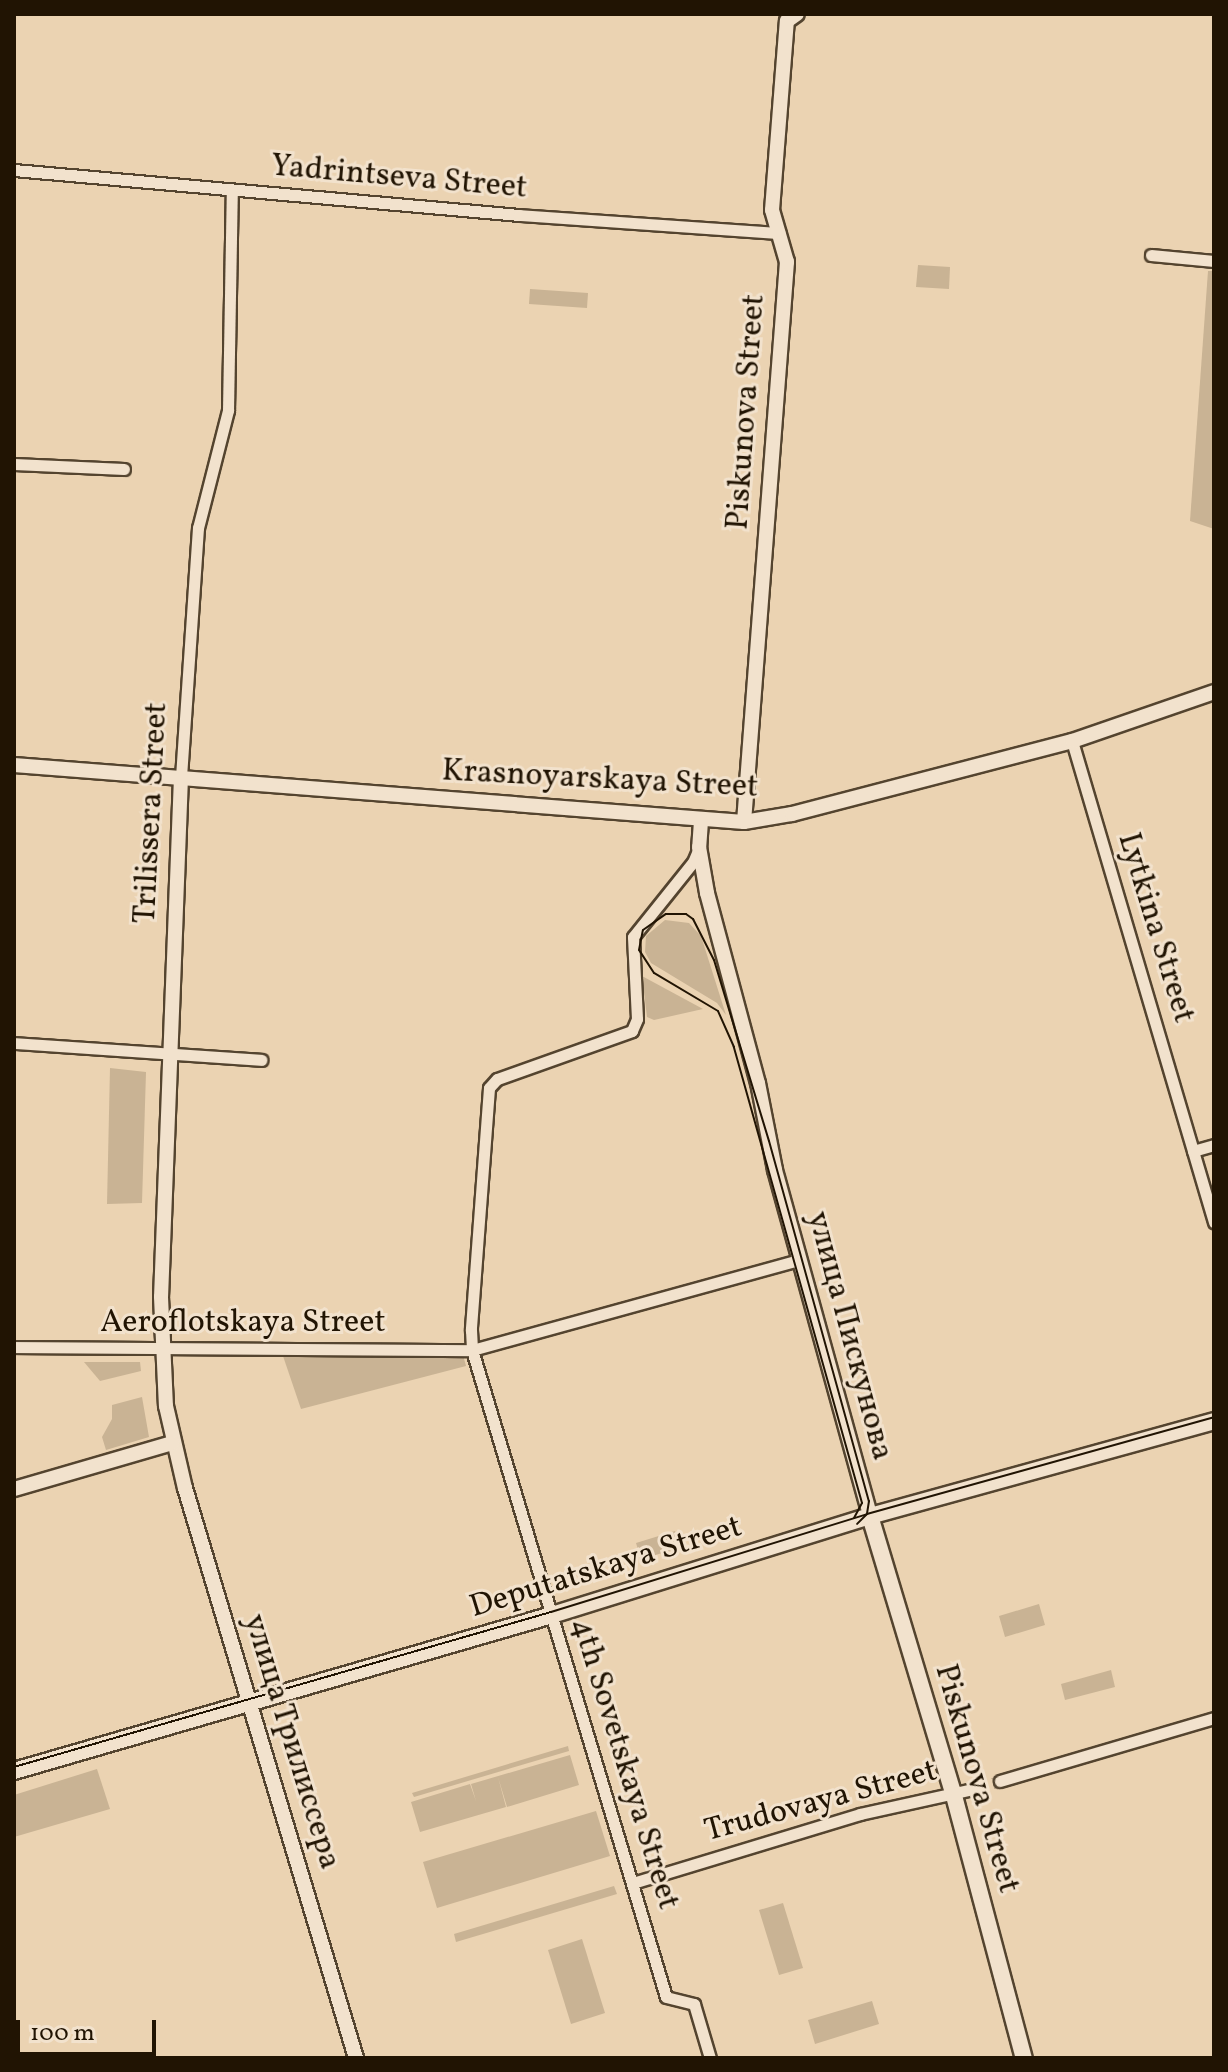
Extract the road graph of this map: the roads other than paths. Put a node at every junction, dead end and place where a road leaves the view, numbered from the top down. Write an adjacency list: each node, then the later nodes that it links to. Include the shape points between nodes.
1 (791, 16): 4 (street, Piskunova Street, via 772,210)
2 (14, 170): 3 (street, Yadrintseva Street)
3 (232, 190): 4 (street, Yadrintseva Street); 12 (street, Trilissera Street, via 228,410 198,528)
4 (779, 233): 14 (street, Piskunova Street, via 787,262)
5 (1151, 255): 6 (street)
6 (1214, 261)
7 (14, 464): 8 (street)
8 (124, 469)
9 (1214, 692): 10 (street, Krasnoyarskaya Street)
10 (1072, 741): 14 (street, Krasnoyarskaya Street); 20 (street, Lytkina Street)
11 (14, 765): 12 (street, Krasnoyarskaya Street)
12 (181, 777): 13 (street, Krasnoyarskaya Street); 17 (street, Trilissera Street)
13 (701, 821): 14 (street, Krasnoyarskaya Street); 15 (street)
14 (744, 822)
15 (699, 847): 22 (street); 25 (street, 4th Sovetskaya Street, via 693,862 633,937 637,1019 632,1031 497,1079 489,1088)
16 (14, 1043): 17 (street)
17 (168, 1053): 18 (street); 24 (street, Trilissera Street)
18 (261, 1060)
19 (1214, 1145): 20 (street)
20 (1193, 1151): 21 (street, Lytkina Street)
21 (1214, 1222)
22 (799, 1260): 25 (street, Aeroflotskaya Street); 29 (street, улица Пискунова)
23 (14, 1347): 24 (street, Aeroflotskaya Street)
24 (162, 1349): 25 (street, Aeroflotskaya Street); 27 (street, Trilissera Street)
25 (472, 1350): 30 (street, 4th Sovetskaya Street)
26 (1214, 1421): 29 (main road, Deputatskaya Street)
27 (172, 1443): 28 (street); 31 (street, улица Трилиссера)
28 (14, 1489)
29 (870, 1516): 30 (main road, Deputatskaya Street); 36 (main road, Piskunova Street)
30 (552, 1615): 31 (main road, Deputatskaya Street); 37 (street, 4th Sovetskaya Street)
31 (250, 1703): 33 (main road, Deputatskaya Street); 38 (street, улица Трилиссера)
32 (1214, 1718): 34 (street)
33 (14, 1771)
34 (1000, 1781)
35 (977, 1788): 36 (street, Trudovaya Street)
36 (953, 1792): 37 (street, Trudovaya Street, via 860,1814); 40 (main road, Piskunova Street)
37 (633, 1883): 39 (street, 4th Sovetskaya Street, via 666,1997 694,2004)
38 (356, 2058)
39 (710, 2058)
40 (1024, 2058)

